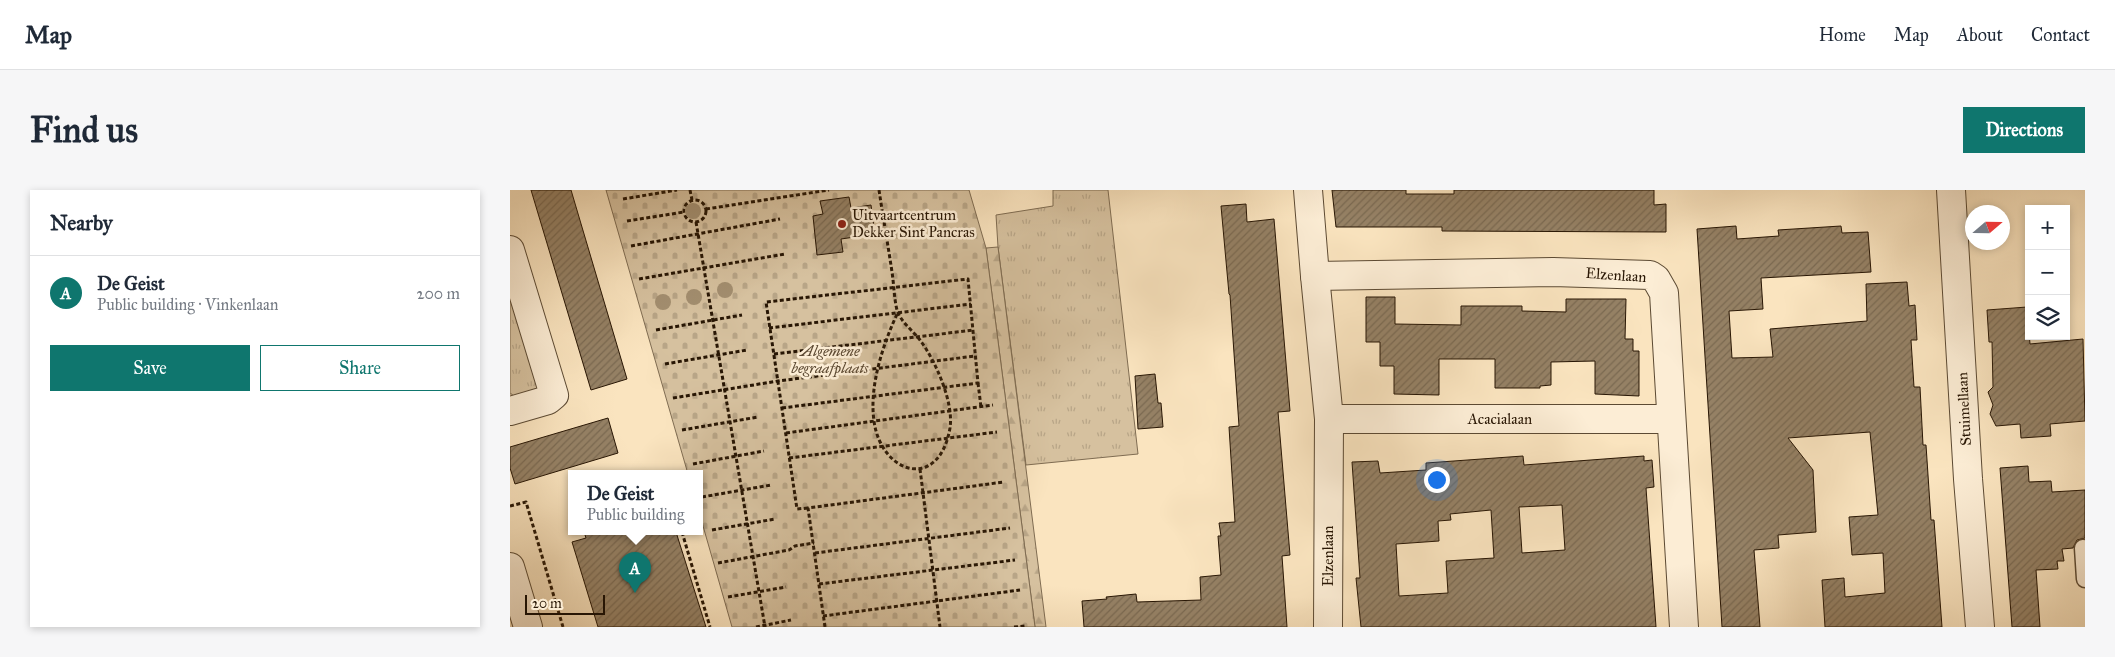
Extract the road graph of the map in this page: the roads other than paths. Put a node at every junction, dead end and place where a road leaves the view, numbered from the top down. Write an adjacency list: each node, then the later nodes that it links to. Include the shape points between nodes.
1 (1308, 190): 4 (street, Elzenlaan)
2 (1952, 190): 14 (street, Stuimellaan, via 1968,479)
3 (510, 250): 5 (street, via 554,395 548,400)
4 (1315, 276): 6 (street, Elzenlaan); 7 (street, Elzenlaan, via 1553,272 1650,275 1656,278 1664,293)
5 (510, 411)
6 (1329, 419): 7 (street, Acacialaan); 12 (street, Elzenlaan)
7 (1671, 419): 13 (street, Elzenlaan)
8 (2083, 548): 10 (lane)
9 (510, 567): 11 (street)
10 (2085, 579)
11 (528, 627)
12 (1328, 627)
13 (1684, 627)
14 (1980, 627)

